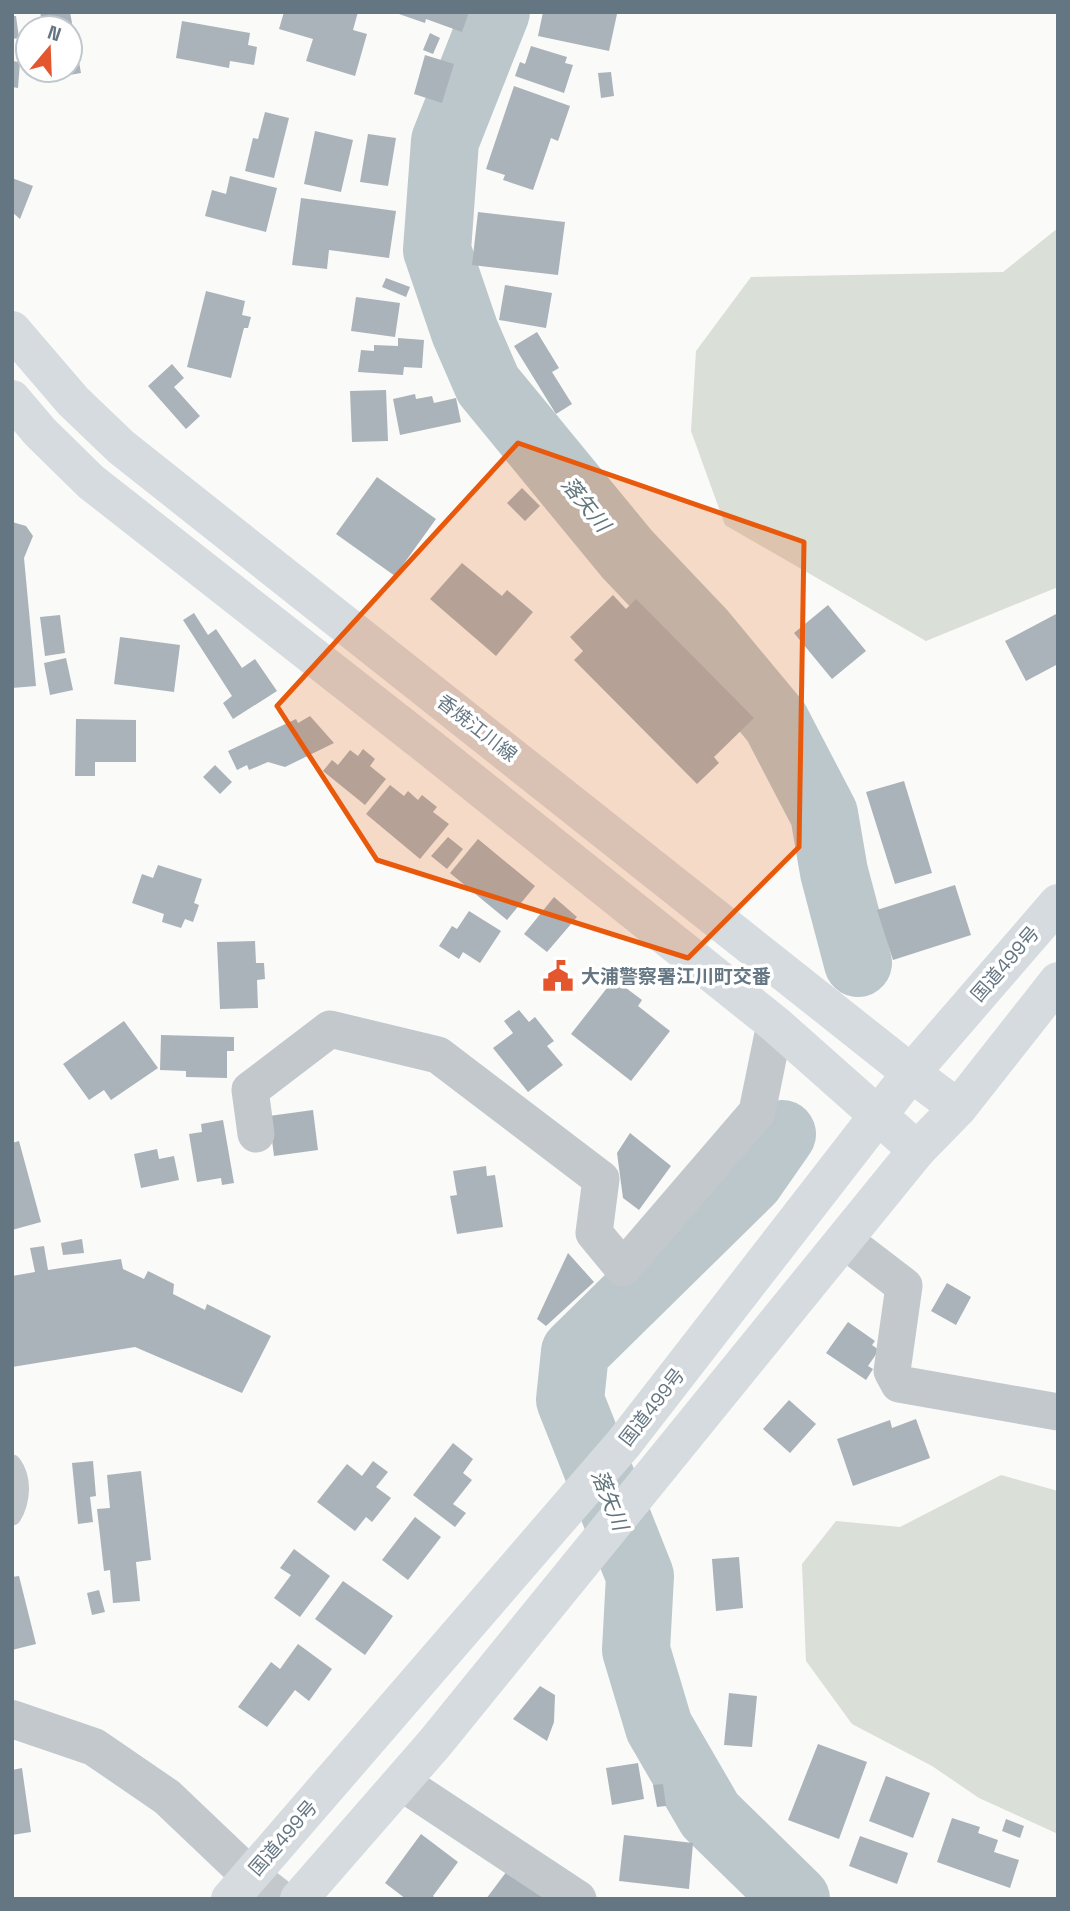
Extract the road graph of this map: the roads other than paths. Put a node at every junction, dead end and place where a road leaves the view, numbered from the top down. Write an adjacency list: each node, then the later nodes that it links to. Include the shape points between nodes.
1 (12, 330): 6 (main road, 香焼江川線, via 73,401 121,447)
2 (12, 399): 5 (main road, via 91,482)
3 (1058, 903): 6 (main road, 国道499号)
4 (1058, 981): 7 (main road)
5 (775, 1024): 8 (main road); 9 (street, via 757,1112 623,1268 594,1233 601,1178 438,1055 330,1029 250,1090)
6 (911, 1073): 7 (main road, 香焼江川線); 8 (main road, 国道499号)
7 (958, 1108): 10 (main road)
8 (878, 1114): 10 (main road); 17 (main road, 国道499号, via 624,1443)
9 (256, 1134)
10 (917, 1150): 11 (main road)
11 (844, 1240): 12 (street, via 904,1286 892,1371 900,1384); 16 (main road)
12 (1058, 1412)
13 (12, 1464): 14 (lane, via 19,1499)
14 (12, 1516)
15 (12, 1719): 17 (street, via 94,1747 167,1797)
16 (401, 1782): 19 (main road); 20 (street)
17 (240, 1887): 18 (street)
18 (280, 1899)
19 (299, 1899)
20 (578, 1899)

